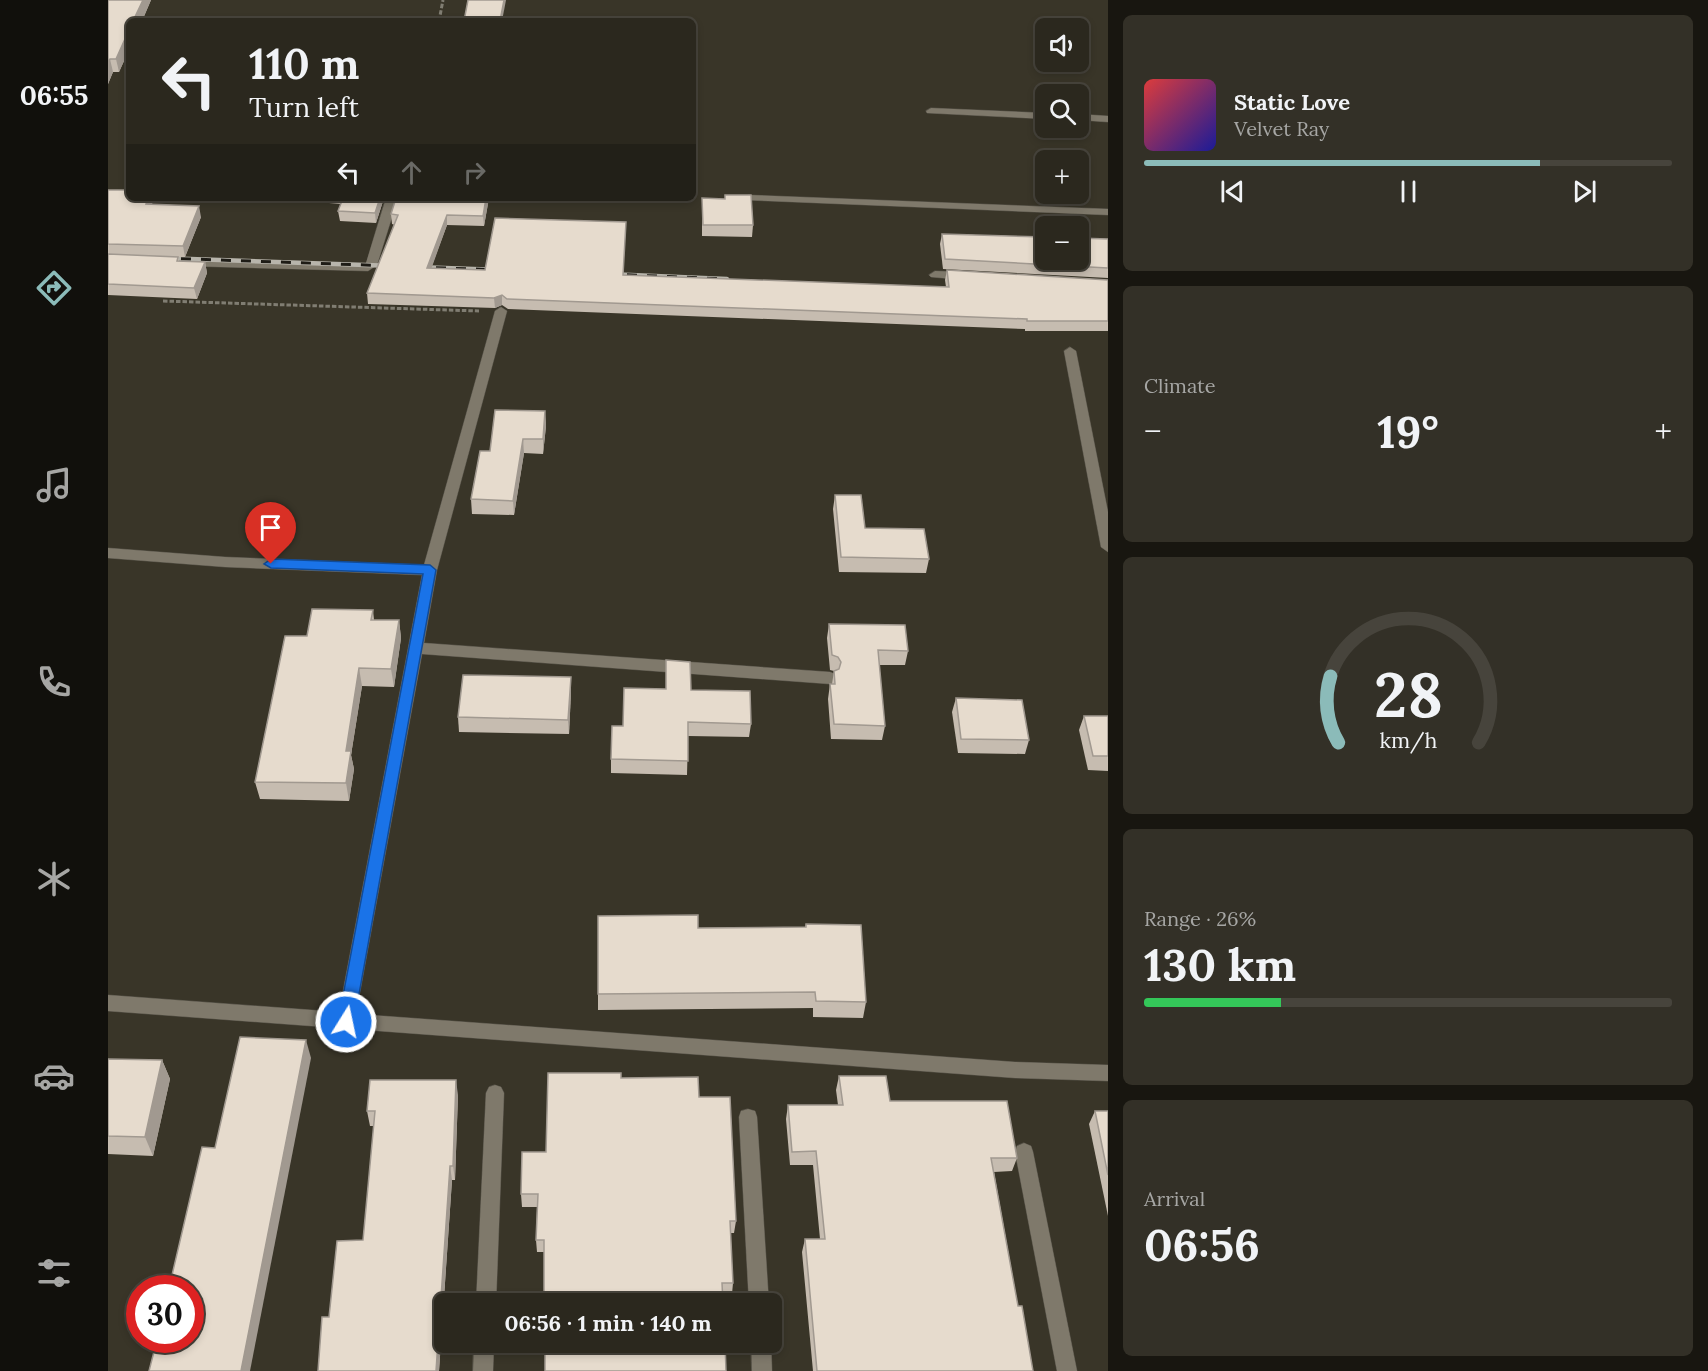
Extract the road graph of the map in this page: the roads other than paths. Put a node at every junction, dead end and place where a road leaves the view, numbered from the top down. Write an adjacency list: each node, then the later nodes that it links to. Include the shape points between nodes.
1 (932, 111): 2 (street)
2 (1035, 116)
3 (1089, 117): 4 (street)
4 (1108, 118)
5 (749, 198): 7 (street)
6 (391, 201): 8 (street, via 371,265 364,269)
7 (1108, 212)
8 (178, 263)
9 (935, 275): 10 (street)
10 (981, 277)
11 (501, 311): 15 (street)
12 (1070, 351): 13 (street)
13 (1108, 547)
14 (108, 553): 15 (street)
15 (430, 570): 16 (street)
16 (415, 648): 17 (street); 19 (street)
17 (830, 678)
18 (108, 1003): 19 (street)
19 (346, 1022): 20 (street, via 1015,1070)
20 (1108, 1073)
21 (495, 1093): 24 (street)
22 (748, 1117): 25 (street)
23 (1024, 1152): 30 (street)
24 (486, 1293)
25 (758, 1293)
26 (484, 1353): 28 (street)
27 (761, 1353): 29 (street)
28 (483, 1371)
29 (762, 1371)
30 (1067, 1371)

